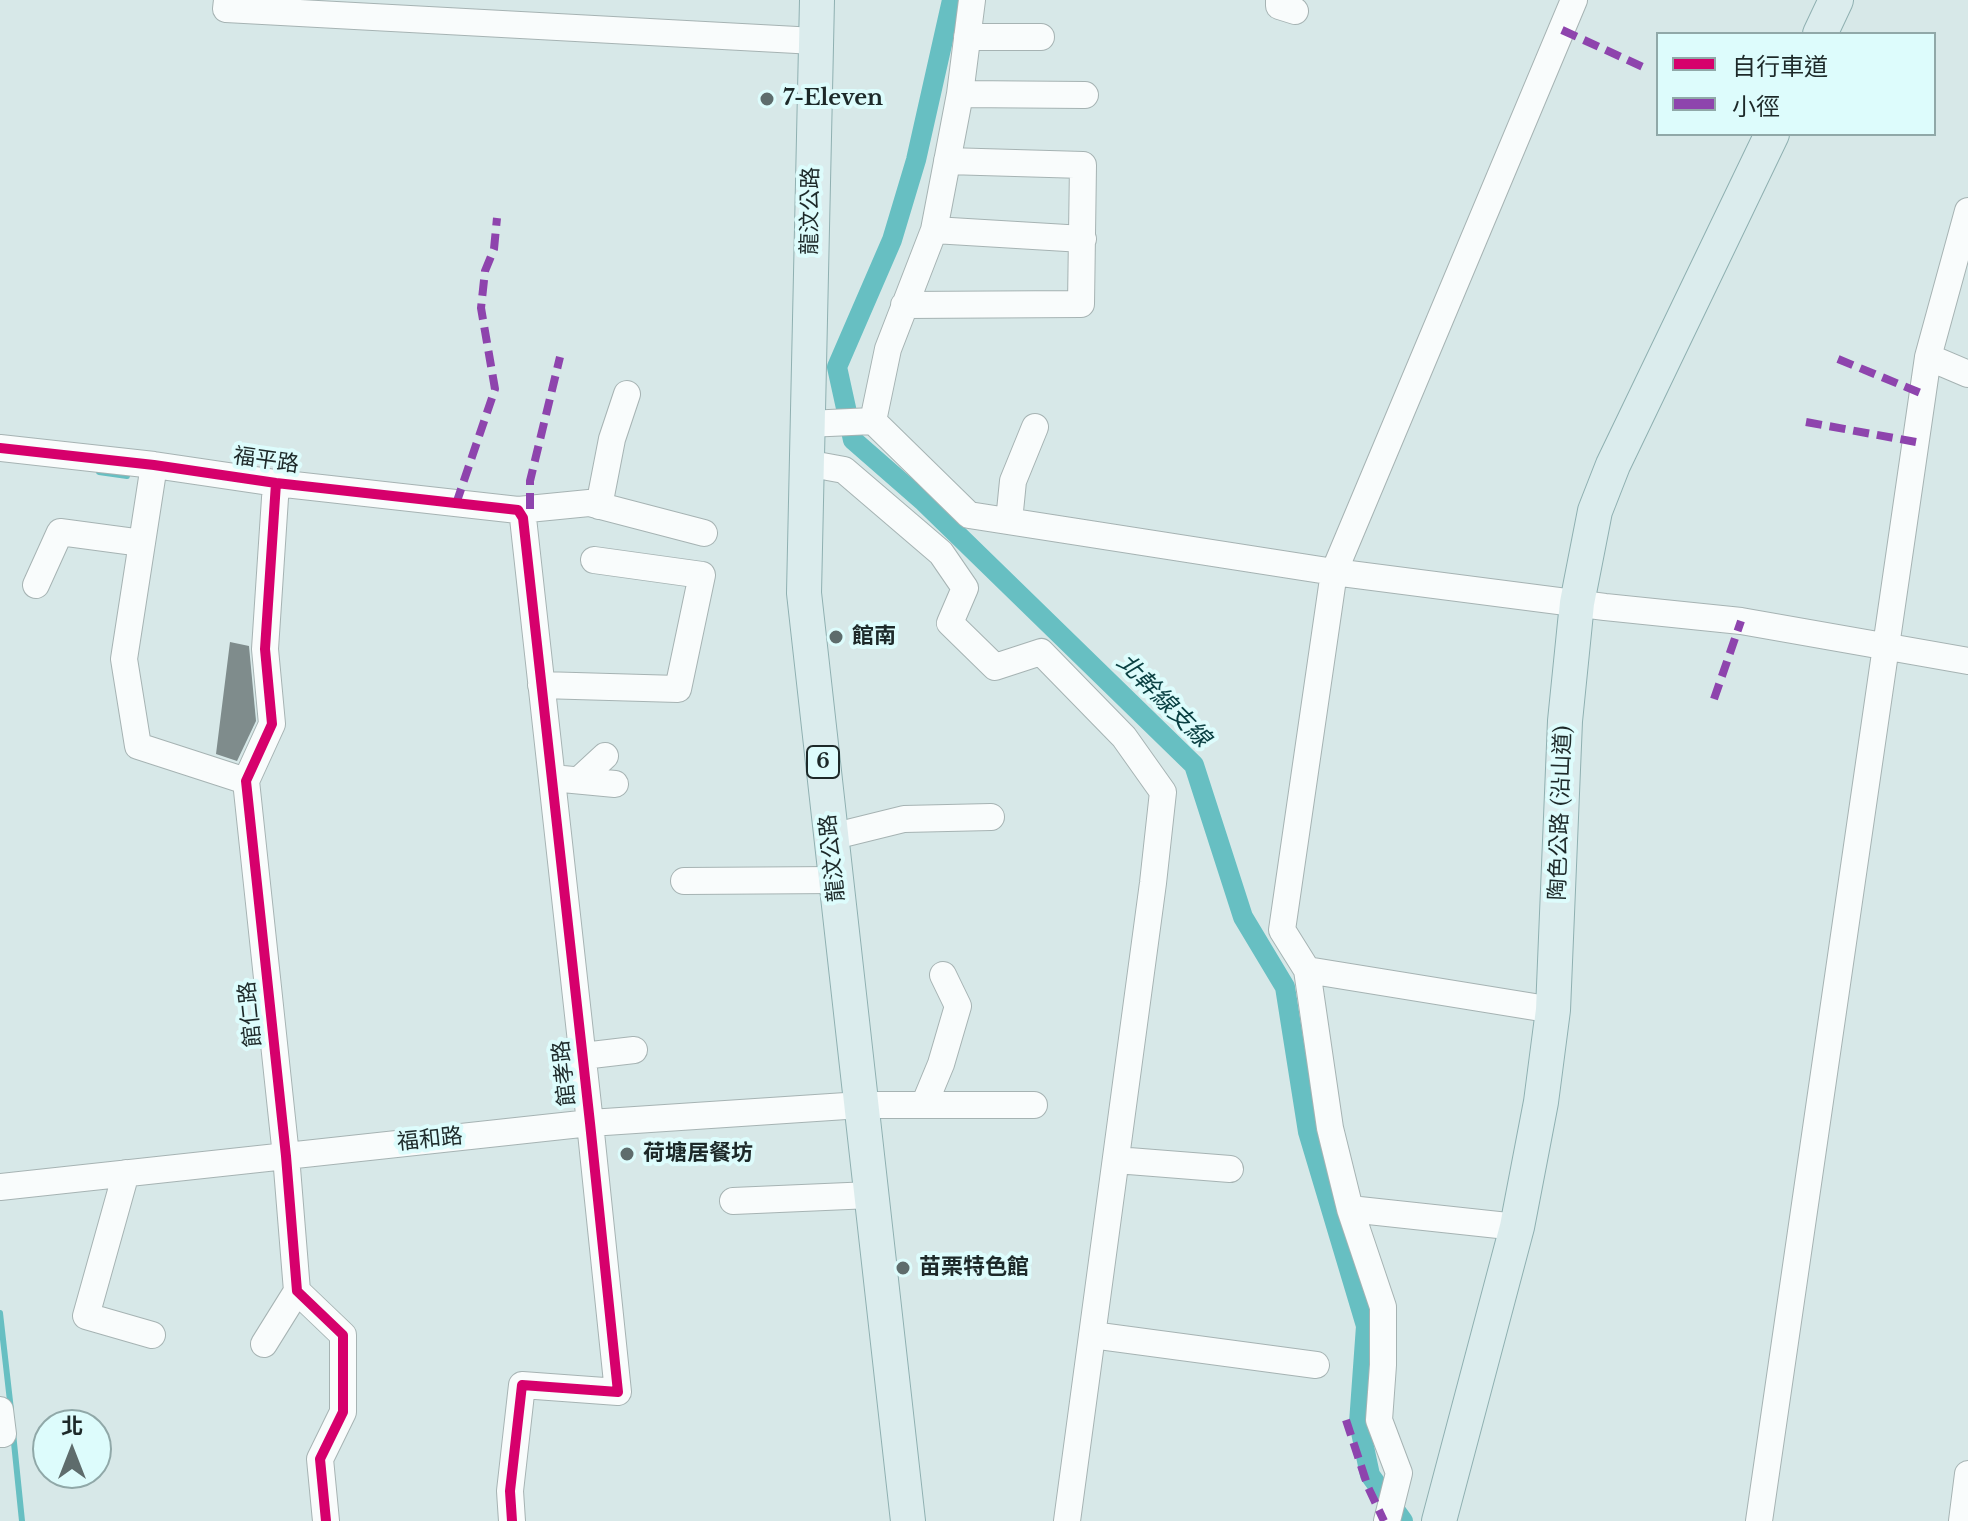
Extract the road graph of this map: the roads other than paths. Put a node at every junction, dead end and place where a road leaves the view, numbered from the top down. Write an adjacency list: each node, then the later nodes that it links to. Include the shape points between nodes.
1 (227, 0): 6 (street, via 226,9)
2 (817, 0): 10 (main road, 龍汶公路 / 6)
3 (972, 0): 8 (street)
4 (1574, 0): 35 (street)
5 (1836, 0): 7 (main road)
6 (436, 10): 10 (street)
7 (1821, 32)
8 (967, 37): 9 (street); 11 (street)
9 (1041, 37)
10 (815, 41): 23 (main road, 龍汶公路 / 6)
11 (960, 94): 12 (street); 14 (street)
12 (1085, 95)
13 (1771, 136): 37 (main road, 陶色公路 (沿山道), via 1613,465 1595,511)
14 (947, 161): 16 (street); 17 (street, via 1083,165)
15 (1968, 211): 19 (street)
16 (934, 230): 17 (street); 18 (street)
17 (1083, 239): 18 (street, via 1081,304)
18 (904, 305): 22 (street, via 888,349)
19 (1928, 357): 20 (street); 38 (street)
20 (1968, 374)
21 (627, 394): 29 (street)
22 (873, 421): 23 (street); 31 (street, via 969,515)
23 (807, 424): 26 (main road, 龍汶公路 / 6)
24 (1035, 427): 31 (street, via 1013,481)
25 (0, 448): 27 (street, 福平路)
26 (806, 463): 47 (main road, 龍汶公路 / 6, via 804,593); 60 (street, via 844,470 941,553 965,588 950,623 995,667 1041,652 1124,737 1163,792)
27 (154, 465): 28 (street, 福平路); 33 (street)
28 (276, 483): 30 (street, 福平路); 44 (street, via 265,649 272,724)
29 (599, 506): 30 (street, 福平路); 32 (street, 福平路)
30 (520, 514): 40 (street, 館孝路)
31 (1009, 521): 35 (street)
32 (704, 533)
33 (142, 543): 36 (street, via 60,532); 44 (street, via 124,659 138,746)
34 (594, 560): 40 (street, via 702,575 678,689)
35 (1334, 572): 37 (street); 50 (street, via 1282,930)
36 (36, 585)
37 (1577, 603): 38 (street, via 1741,621); 52 (main road, 陶色公路 (沿山道), via 1565,721)
38 (1886, 646): 39 (street); 82 (street)
39 (1968, 661)
40 (541, 685): 42 (street, 館孝路)
41 (605, 756): 43 (street)
42 (552, 778): 43 (street); 54 (street, 館孝路)
43 (579, 780): 45 (street)
44 (246, 781): 59 (street, 館仁路)
45 (615, 784)
46 (991, 817): 47 (street, via 904,819)
47 (831, 837): 48 (main road, 龍汶公路 / 6)
48 (836, 880): 49 (street); 55 (main road, 龍汶公路 / 6)
49 (684, 881)
50 (1307, 970): 52 (street); 66 (street, via 1330,1128)
51 (943, 975): 56 (street, via 958,1006)
52 (1553, 1010): 67 (main road, 陶色公路 (沿山道))
53 (634, 1050): 54 (street)
54 (583, 1056): 58 (street, 館孝路)
55 (861, 1105): 56 (street, 福和路); 58 (street, 福和路); 64 (main road, 龍汶公路 / 6)
56 (924, 1105): 57 (street, 福和路)
57 (1034, 1105)
58 (590, 1123): 59 (street, 福和路); 77 (street, 館孝路, via 618,1392 522,1385 510,1491)
59 (286, 1156): 62 (street, 福和路); 68 (street, 館仁路)
60 (1116, 1160): 61 (street); 70 (street)
61 (1230, 1169)
62 (126, 1173): 63 (street, 福和路); 69 (street, via 86,1316)
63 (0, 1187)
64 (871, 1195): 65 (street); 78 (main road, 龍汶公路 / 6)
65 (733, 1201)
66 (1350, 1209): 67 (street); 80 (street, via 1383,1307 1379,1420 1399,1473)
67 (1517, 1227): 81 (main road, 陶色公路 (沿山道))
68 (297, 1291): 71 (street); 76 (street, via 343,1335 343,1412 320,1459)
69 (152, 1335)
70 (1092, 1335): 72 (street); 79 (street)
71 (264, 1344)
72 (1316, 1365)
73 (0, 1410): 74 (street)
74 (0, 1434)
75 (1968, 1474): 83 (street)
76 (326, 1521)
77 (512, 1521)
78 (908, 1521)
79 (1067, 1521)
80 (1387, 1521)
81 (1439, 1521)
82 (1759, 1521)
83 (1962, 1521)

